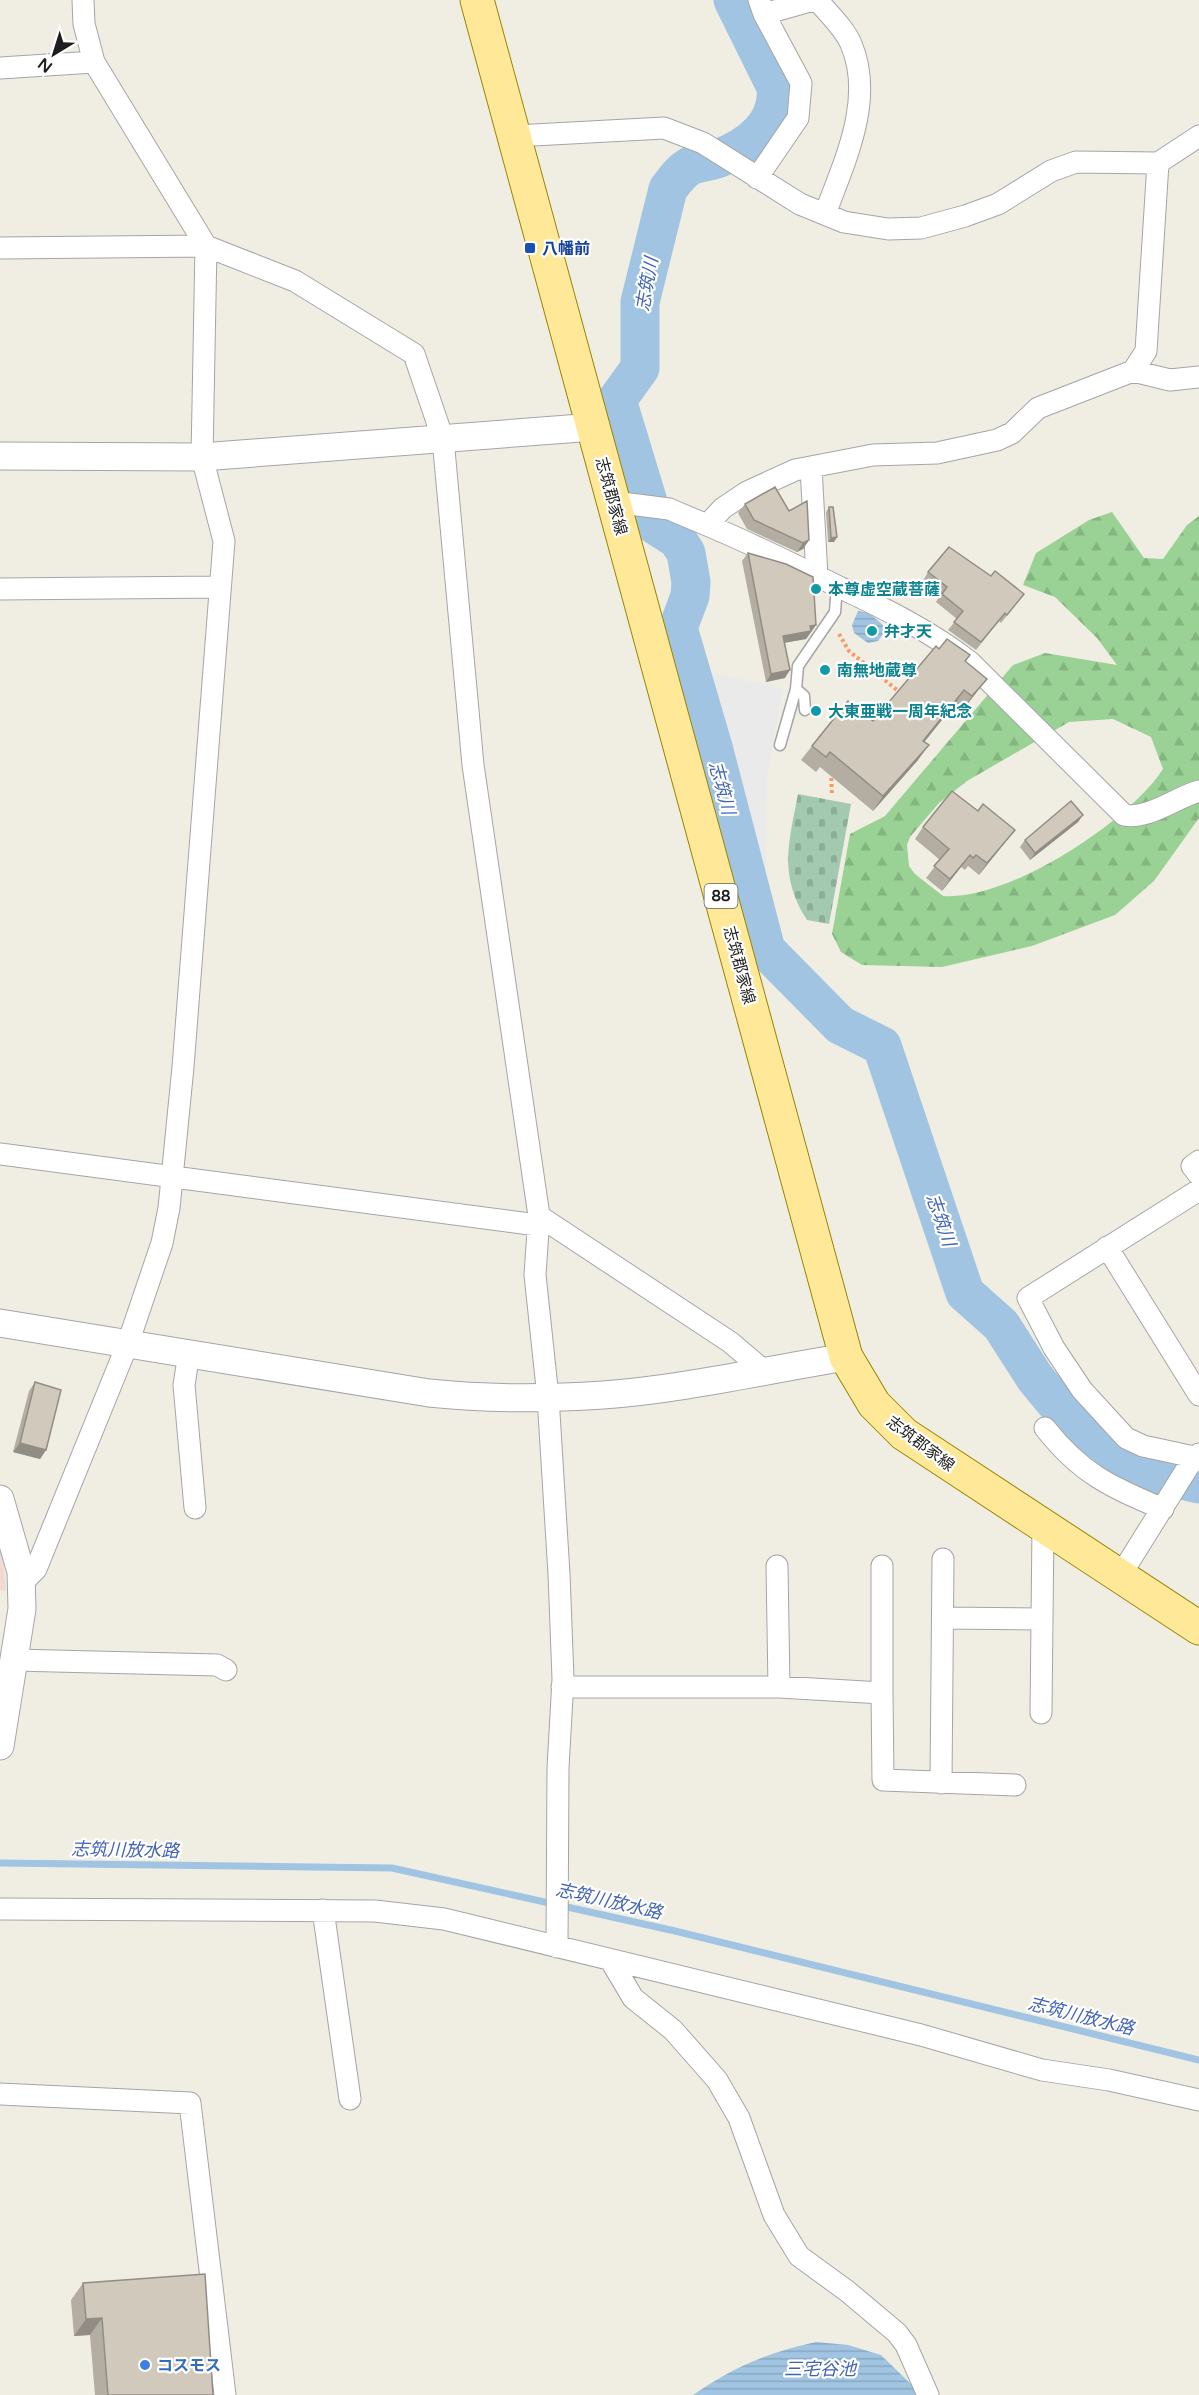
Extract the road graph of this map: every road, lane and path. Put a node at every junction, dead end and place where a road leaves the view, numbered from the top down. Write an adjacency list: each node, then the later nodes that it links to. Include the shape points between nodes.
1 (83, 0): 5 (street, via 84,24)
2 (477, 0): 7 (main road, 志筑郡家線 / 88)
3 (816, 0): 4 (street); 11 (street, via 851,43 859,76 857,128)
4 (762, 7): 10 (street, via 801,83 798,118)
5 (94, 62): 6 (street); 12 (street)
6 (0, 68)
7 (514, 136): 10 (street, via 664,128 703,143); 16 (main road, 志筑郡家線 / 88)
8 (1199, 136): 9 (street)
9 (1158, 163): 11 (street, via 1076,162 1051,171 998,204 921,228 888,229 844,222); 14 (street, via 1146,351)
10 (749, 172): 11 (street, via 800,204)
11 (825, 214)
12 (206, 246): 13 (street); 17 (street, via 295,281 414,354); 19 (street)
13 (0, 248)
14 (1133, 371): 15 (street, via 1170,380); 20 (street, via 1038,408 1012,434 997,440 937,453 873,455)
15 (1199, 377)
16 (594, 427): 17 (street); 21 (main road, 志筑郡家線 / 88)
17 (443, 439): 19 (street); 40 (street, via 473,765)
18 (0, 456): 19 (street)
19 (202, 457): 25 (street, via 224,541)
20 (811, 466): 22 (street, via 747,492); 23 (street)
21 (623, 502): 22 (street, via 669,509); 45 (main road, 志筑郡家線 / 88)
22 (707, 525): 23 (street)
23 (817, 576): 24 (street)
24 (837, 585): 27 (lane); 33 (street, via 914,623 970,662 1124,815 1157,809)
25 (220, 587): 26 (street); 38 (street)
26 (0, 589)
27 (835, 612): 28 (lane, via 800,660); 29 (path, via 842,641 849,651)
28 (796, 689): 30 (lane, via 804,696); 31 (lane)
29 (897, 690)
30 (805, 710)
31 (780, 745)
32 (832, 765): 34 (path)
33 (1199, 790)
34 (832, 796)
35 (0, 1154): 38 (street)
36 (1199, 1161): 37 (street, via 1192,1166)
37 (1199, 1175)
38 (172, 1177): 40 (street); 43 (street, via 162,1243)
39 (1199, 1190): 41 (street)
40 (538, 1221): 46 (street, via 730,1342); 48 (street, via 535,1275)
41 (1107, 1247): 47 (street); 50 (street, via 1028,1298 1082,1390 1126,1438)
42 (0, 1323): 43 (street)
43 (128, 1343): 44 (street); 59 (street, via 36,1569)
44 (189, 1353): 48 (street, via 429,1393 472,1398); 53 (street, via 184,1385)
45 (846, 1357): 46 (street); 54 (main road, 志筑郡家線 / 88, via 874,1404 890,1422)
46 (763, 1370): 48 (street, via 670,1387)
47 (1199, 1395)
48 (548, 1397): 65 (street)
49 (1045, 1428): 52 (street, via 1066,1456 1111,1487)
50 (1194, 1459): 52 (street)
51 (0, 1499): 59 (street)
52 (1167, 1502): 58 (street)
53 (195, 1508)
54 (1043, 1526): 58 (main road, 志筑郡家線 / 88); 61 (street)
55 (943, 1559): 60 (street)
56 (777, 1566): 66 (street)
57 (882, 1566): 67 (street)
58 (1120, 1576): 62 (main road, 志筑郡家線 / 88)
59 (21, 1584): 63 (street, via 22,1609)
60 (944, 1618): 61 (street); 70 (street)
61 (1042, 1619): 68 (street)
62 (1199, 1628)
63 (14, 1660): 64 (street, via 217,1665); 69 (street)
64 (226, 1670)
65 (562, 1687): 66 (street); 74 (street)
66 (779, 1687): 67 (street)
67 (882, 1693): 70 (street, via 883,1780)
68 (1041, 1713)
69 (0, 1746)
70 (941, 1783): 71 (street)
71 (1015, 1785)
72 (0, 1909): 73 (street)
73 (323, 1910): 74 (street, via 444,1919); 77 (street)
74 (557, 1947): 75 (street)
75 (611, 1961): 78 (street, via 921,2035 1042,2070); 80 (street, via 633,1998 673,2030 717,2080 738,2118 774,2215 799,2256 897,2333)
76 (0, 2094): 79 (street, via 190,2103)
77 (350, 2099)
78 (1199, 2100)
79 (225, 2395)
80 (928, 2395)

